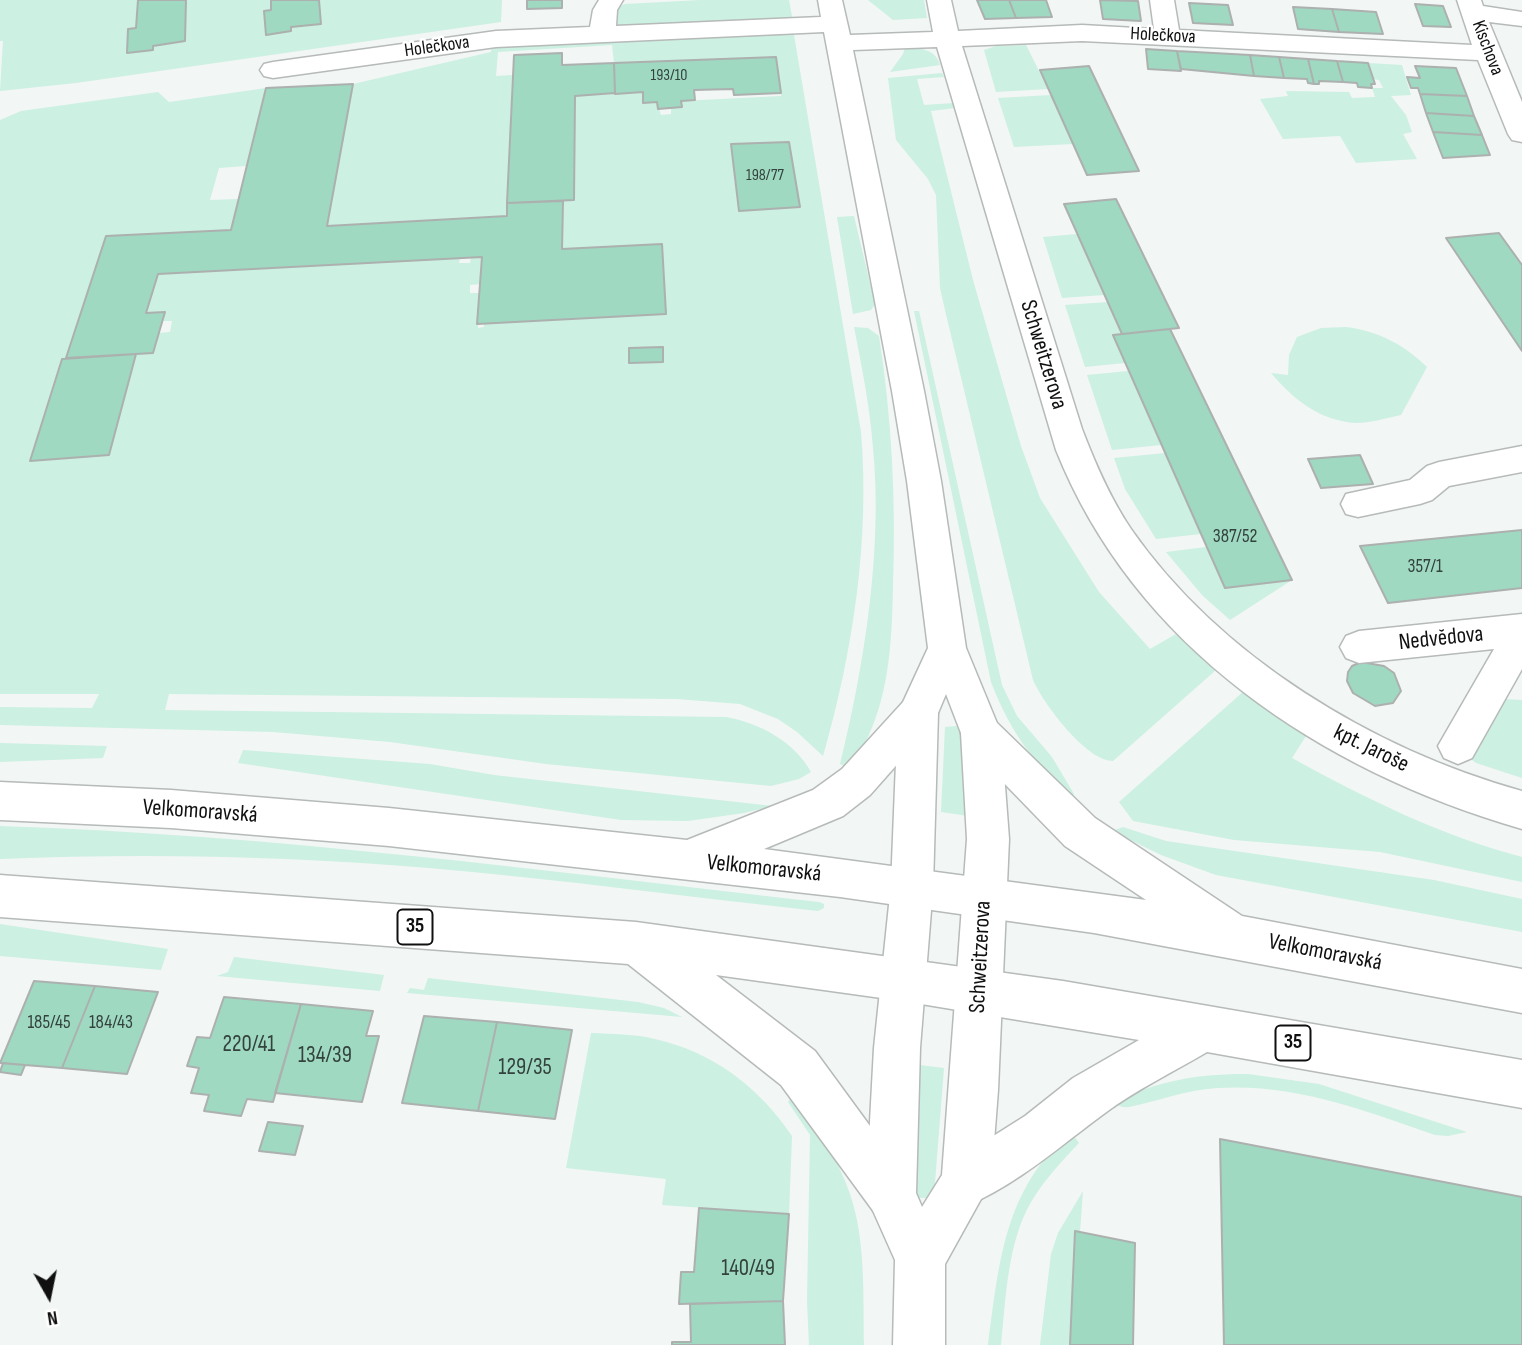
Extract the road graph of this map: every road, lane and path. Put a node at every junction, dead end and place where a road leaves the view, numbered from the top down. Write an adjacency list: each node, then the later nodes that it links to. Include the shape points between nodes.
1 (611, 0): 7 (street, via 605,10)
2 (939, 0): 8 (street, Schweitzerova)
3 (1162, 0): 9 (street)
4 (1471, 6): 5 (street); 10 (street, Kischova)
5 (1522, 19)
6 (835, 22): 7 (street, Holečkova); 8 (street, Holečkova); 17 (street, Schweitzerova, via 908,391)
7 (603, 34): 11 (street, Holečkova, via 496,39)
8 (947, 37): 9 (street, Holečkova, via 1082,33); 18 (street, Schweitzerova, via 1074,454 1112,530 1134,562 1175,610)
9 (1168, 37): 10 (street, Holečkova)
10 (1488, 52): 12 (street, Kischova)
11 (273, 71)
12 (1522, 134)
13 (1522, 459): 14 (street, via 1439,475 1420,491)
14 (1358, 504)
15 (1522, 632): 16 (street, Nedvědova); 21 (street)
16 (1359, 647)
17 (947, 648): 19 (street, Schweitzerova); 20 (street, Schweitzerova)
18 (1234, 663): 23 (street, kpt. Jaroše, via 1293,708 1346,738 1474,796)
19 (918, 713): 24 (street, via 856,782 828,803); 25 (street, Schweitzerova)
20 (981, 733): 27 (street, Schweitzerova, via 988,839); 28 (street, via 1080,832)
21 (1458, 746)
22 (0, 801): 24 (street, Velkomoravská, via 171,808)
23 (1522, 810)
24 (686, 861): 25 (street, Velkomoravská)
25 (912, 886): 27 (street, Velkomoravská); 30 (street, Schweitzerova)
26 (0, 896): 29 (street, 35)
27 (984, 896): 28 (street, Velkomoravská); 31 (street, Schweitzerova)
28 (1239, 937): 32 (street, Velkomoravská)
29 (636, 943): 30 (street, 35); 36 (street, via 798,1069)
30 (903, 979): 31 (street, 35); 36 (street, Schweitzerova)
31 (979, 991): 33 (street, 35); 35 (street, Schweitzerova)
32 (1522, 991)
33 (1205, 1027): 34 (street, 35); 35 (street, via 1090,1095 1042,1133)
34 (1522, 1084)
35 (966, 1181): 37 (street, Schweitzerova)
36 (891, 1195): 37 (street, Schweitzerova)
37 (920, 1259): 38 (street, Schweitzerova)
38 (919, 1345)

